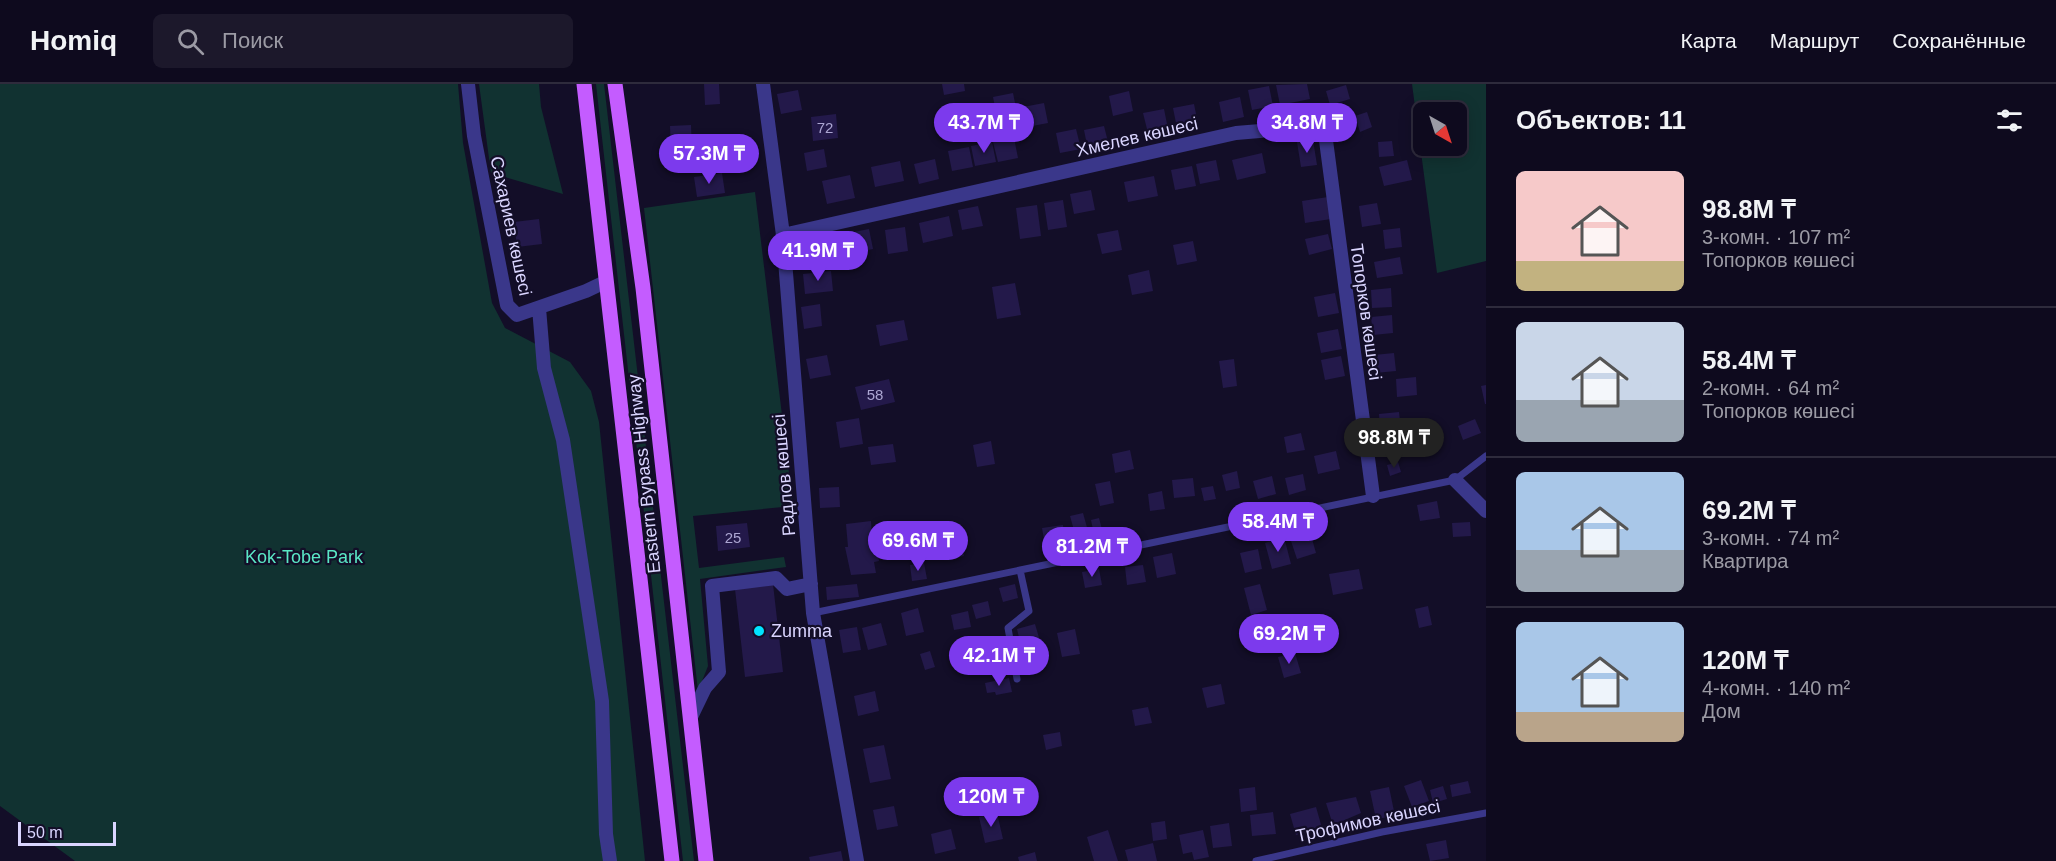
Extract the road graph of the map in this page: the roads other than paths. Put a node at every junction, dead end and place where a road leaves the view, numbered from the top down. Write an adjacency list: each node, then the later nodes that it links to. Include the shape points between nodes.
1 (468, 84): 8 (street, Сахариев көшесі, via 474,136 507,305 517,315)
2 (584, 84): 7 (main road, Eastern Bypass Highway)
3 (615, 84): 17 (main road, Eastern Bypass Highway, via 643,288)
4 (763, 84): 6 (street, Радлов көшесі)
5 (1325, 133): 6 (street, Хмелев көшесі, via 1310,126 1236,133); 11 (street, Топорков көшесі)
6 (783, 235): 14 (street, Радлов көшесі)
7 (605, 282): 8 (street, Сахариев көшесі); 20 (main road, Eastern Bypass Highway)
8 (539, 308): 19 (street, via 544,368 563,440 602,701)
9 (1486, 456): 10 (lane)
10 (1455, 480): 11 (lane); 12 (street)
11 (1373, 496): 13 (lane)
12 (1486, 511)
13 (1020, 570): 15 (lane); 16 (lane, via 1029,611 1008,628)
14 (811, 584): 15 (street, Радлов көшесі); 17 (street, via 787,589 776,578 712,586 719,672 705,688)
15 (813, 613): 22 (street, Радлов көшесі)
16 (1017, 679)
17 (690, 719): 21 (main road, Eastern Bypass Highway)
18 (1486, 813): 23 (lane, Трофимов көшесі)
19 (610, 861)
20 (672, 861)
21 (706, 861)
22 (857, 861)
23 (1256, 861)

